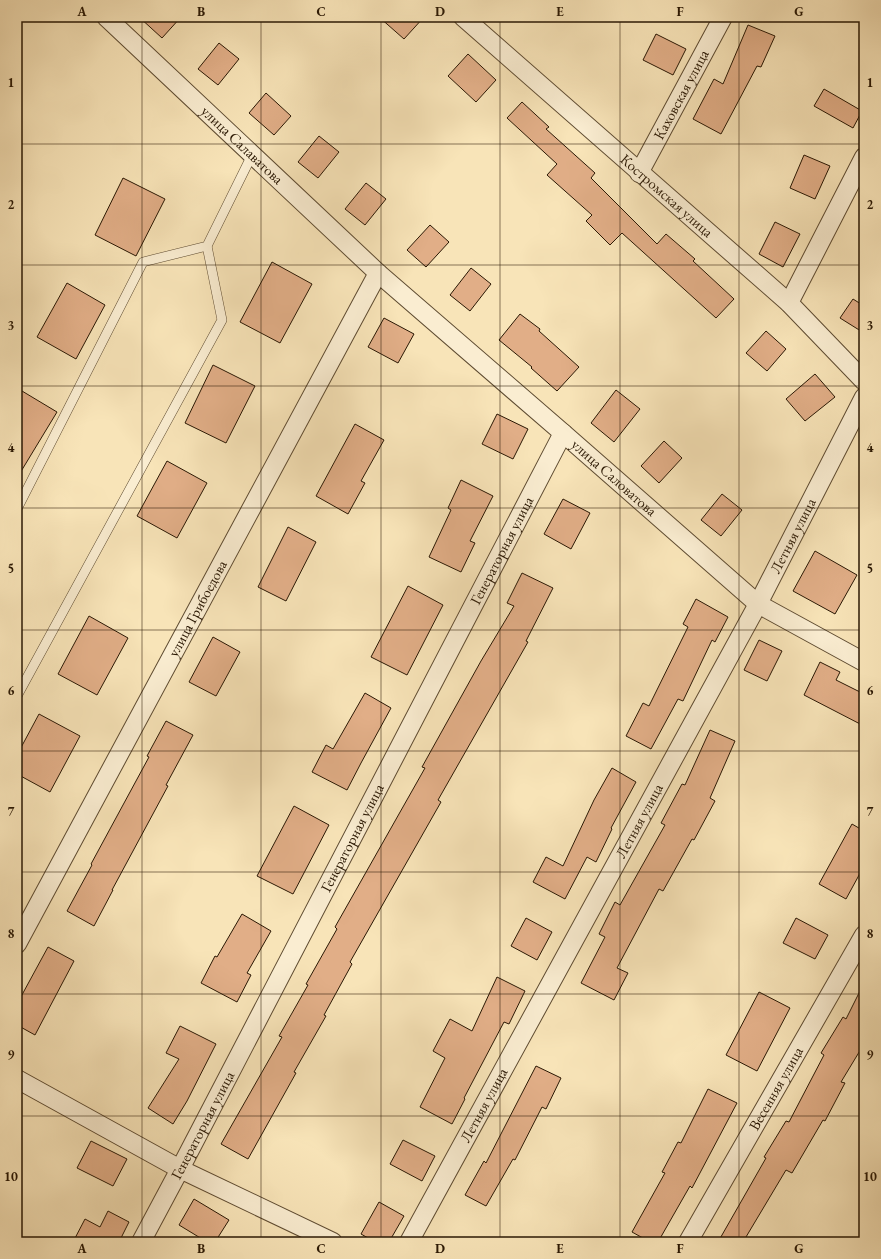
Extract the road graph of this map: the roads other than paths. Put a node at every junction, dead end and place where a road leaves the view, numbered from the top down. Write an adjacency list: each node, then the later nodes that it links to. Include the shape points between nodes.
1 (463, 17): 6 (street, Костромская улица)
2 (723, 17): 6 (street, Каховская улица)
3 (110, 18): 4 (street, улица Салаватова)
4 (252, 155): 7 (lane); 8 (street, улица Салаватова)
5 (864, 157): 9 (street)
6 (639, 173): 9 (street, Костромская улица)
7 (207, 246): 13 (lane, via 143,262); 16 (lane, via 222,320)
8 (378, 273): 12 (street, улица Саловатова); 18 (street, улица Грибоедова)
9 (789, 303): 10 (street, Костромская улица)
10 (864, 381)
11 (864, 398): 14 (street, Летняя улица)
12 (562, 433): 14 (street, улица Саловатова); 20 (street, Генераторная улица)
13 (17, 509)
14 (758, 604): 15 (street, улица Саловатова); 23 (street, Летняя улица)
15 (864, 662)
16 (17, 696)
17 (864, 935): 24 (street, Весенняя улица)
18 (17, 944)
19 (17, 1079): 20 (street)
20 (180, 1169): 21 (street, Генераторная улица); 22 (street)
21 (141, 1242)
22 (333, 1242)
23 (409, 1242)
24 (688, 1242)

